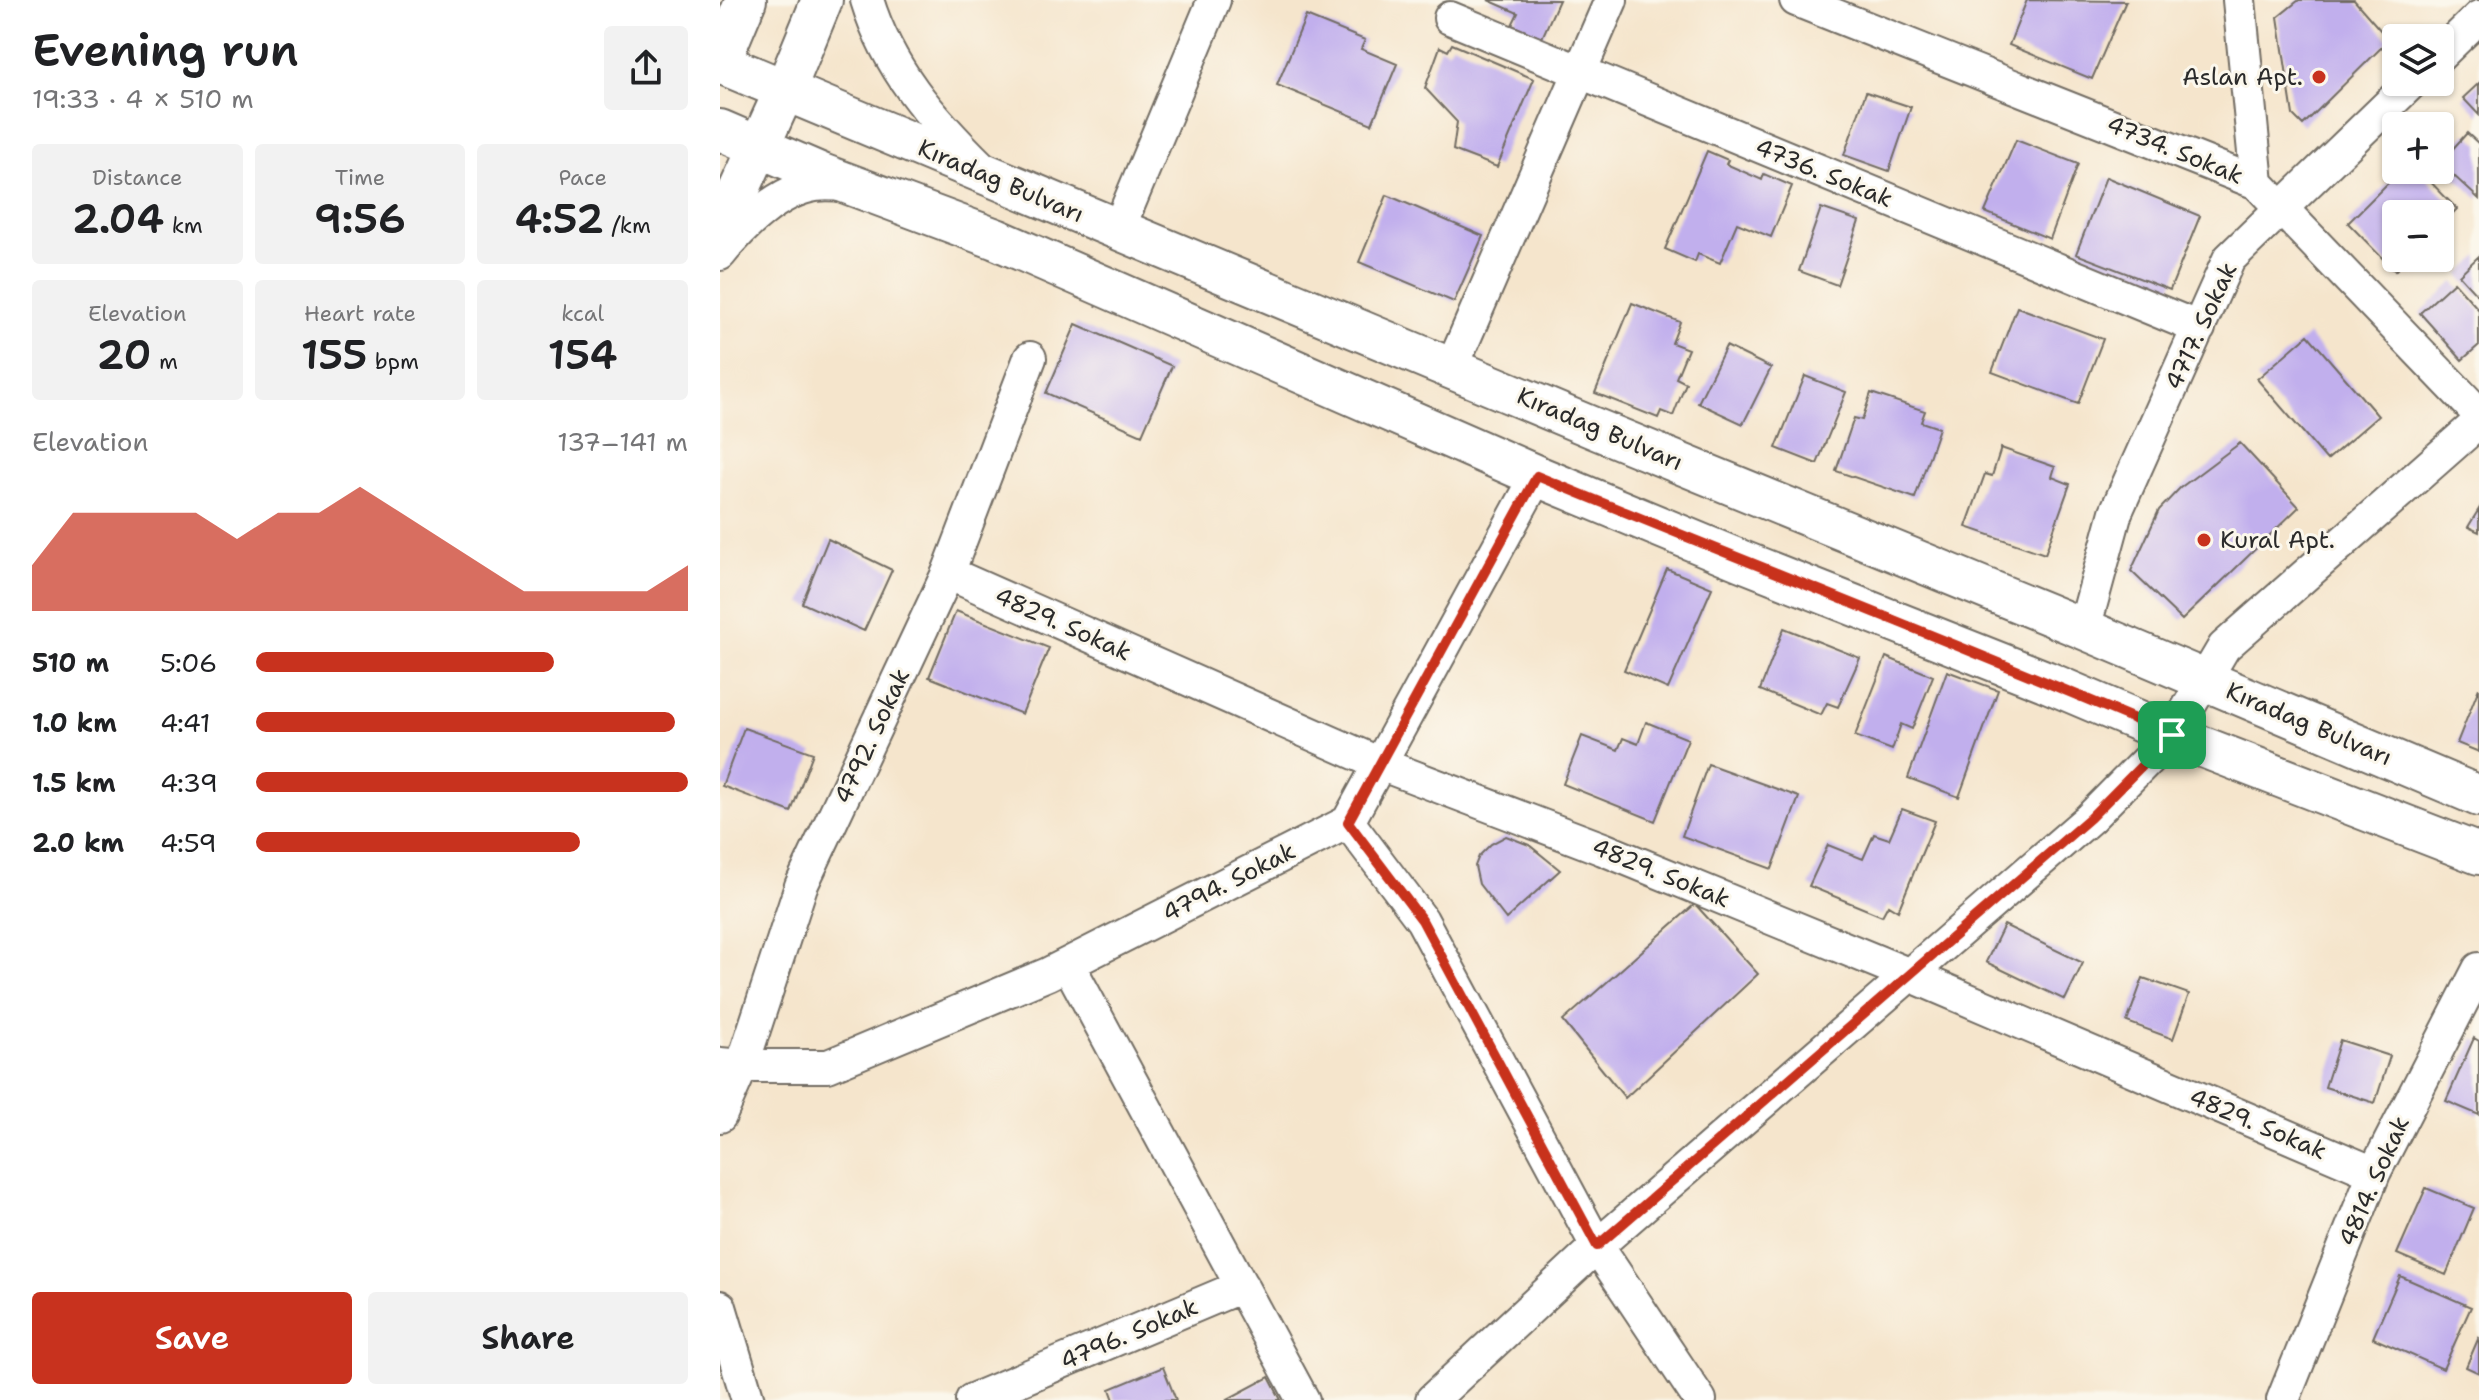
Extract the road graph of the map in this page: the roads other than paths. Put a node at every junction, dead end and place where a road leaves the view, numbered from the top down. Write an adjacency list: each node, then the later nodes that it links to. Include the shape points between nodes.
1 (746, 0): 11 (main road)
2 (822, 0): 13 (main road)
3 (867, 0): 17 (street, via 877,31 909,85 946,133)
4 (1214, 0): 21 (street)
5 (1611, 0): 12 (street)
6 (1796, 0): 18 (street, 4734. Sokak)
7 (2239, 0): 18 (street)
8 (2479, 17): 10 (street)
9 (1450, 18): 12 (street, 4736. Sokak)
10 (2454, 41)
11 (720, 63): 13 (main road, Kıradag Bulvarı)
12 (1580, 72): 24 (street, 4736. Sokak); 26 (street)
13 (785, 90): 16 (main road); 17 (main road, Kıradag Bulvarı)
14 (2398, 96): 20 (street, 4717. Sokak)
15 (720, 130): 16 (main road)
16 (759, 146): 19 (main road); 22 (main road)
17 (990, 176): 21 (main road, Kıradag Bulvarı)
18 (2257, 183): 20 (street, 4734. Sokak)
19 (853, 185): 23 (street, via 815,185 779,200 740,229); 29 (main road, via 996,239)
20 (2283, 210): 24 (street, 4717. Sokak, via 2229,259); 27 (street, 4734. Sokak)
21 (1118, 230): 26 (main road, Kıradag Bulvarı)
22 (720, 232)
23 (720, 254)
24 (2199, 328): 31 (street, 4717. Sokak, via 2116,512)
25 (1030, 358): 30 (street, 4792. Sokak)
26 (1452, 367): 31 (main road, Kıradag Bulvarı)
27 (2479, 414)
28 (2479, 422): 32 (street, via 2224,647)
29 (1537, 476): 33 (main road); 34 (street)
30 (948, 573): 34 (street, 4829. Sokak); 41 (street, 4792. Sokak, via 801,886)
31 (2084, 629): 32 (main road, Kıradag Bulvarı)
32 (2205, 680): 33 (street); 35 (main road, Kıradag Bulvarı)
33 (2172, 735): 37 (main road); 40 (street, via 2090,818)
34 (1380, 764): 36 (street); 40 (street, 4829. Sokak)
35 (2479, 796)
36 (1348, 822): 38 (street, 4794. Sokak); 44 (street, via 1422,920)
37 (2479, 854)
38 (1068, 964): 41 (street, 4794. Sokak, via 828,1066); 45 (street)
39 (2479, 969): 43 (street, 4814. Sokak)
40 (1910, 975): 43 (street, 4829. Sokak); 44 (street)
41 (731, 1065): 42 (street, 4792. Sokak)
42 (720, 1116)
43 (2374, 1173): 52 (street, 4814. Sokak)
44 (1597, 1246): 50 (street); 51 (street)
45 (1242, 1286): 48 (street, 4796. Sokak); 49 (street)
46 (720, 1307): 47 (street)
47 (748, 1400)
48 (972, 1400)
49 (1303, 1400)
50 (1432, 1400)
51 (1700, 1400)
52 (2283, 1400)

